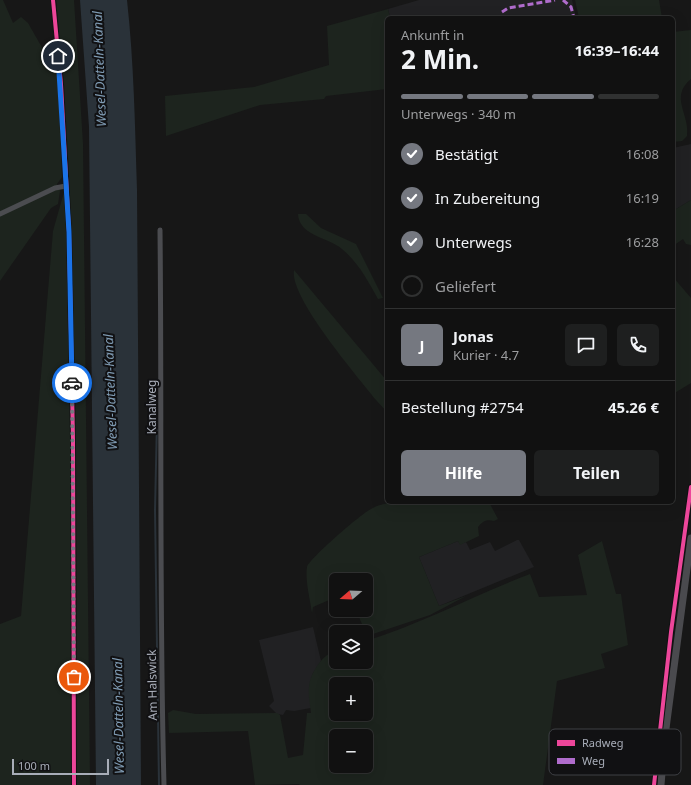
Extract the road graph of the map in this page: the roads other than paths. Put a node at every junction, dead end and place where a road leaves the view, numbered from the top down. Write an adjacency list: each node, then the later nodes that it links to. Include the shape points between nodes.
1 (53, 0): 2 (street, via 61,84)
2 (66, 186): 3 (street, via 55,188); 9 (street, via 72,350)
3 (0, 214)
4 (160, 230): 6 (street, Kanalweg)
5 (691, 538): 7 (main road)
6 (160, 584): 10 (street, Am Halswick)
7 (667, 729)
8 (662, 775): 11 (main road)
9 (74, 785)
10 (164, 785)
11 (661, 785)

